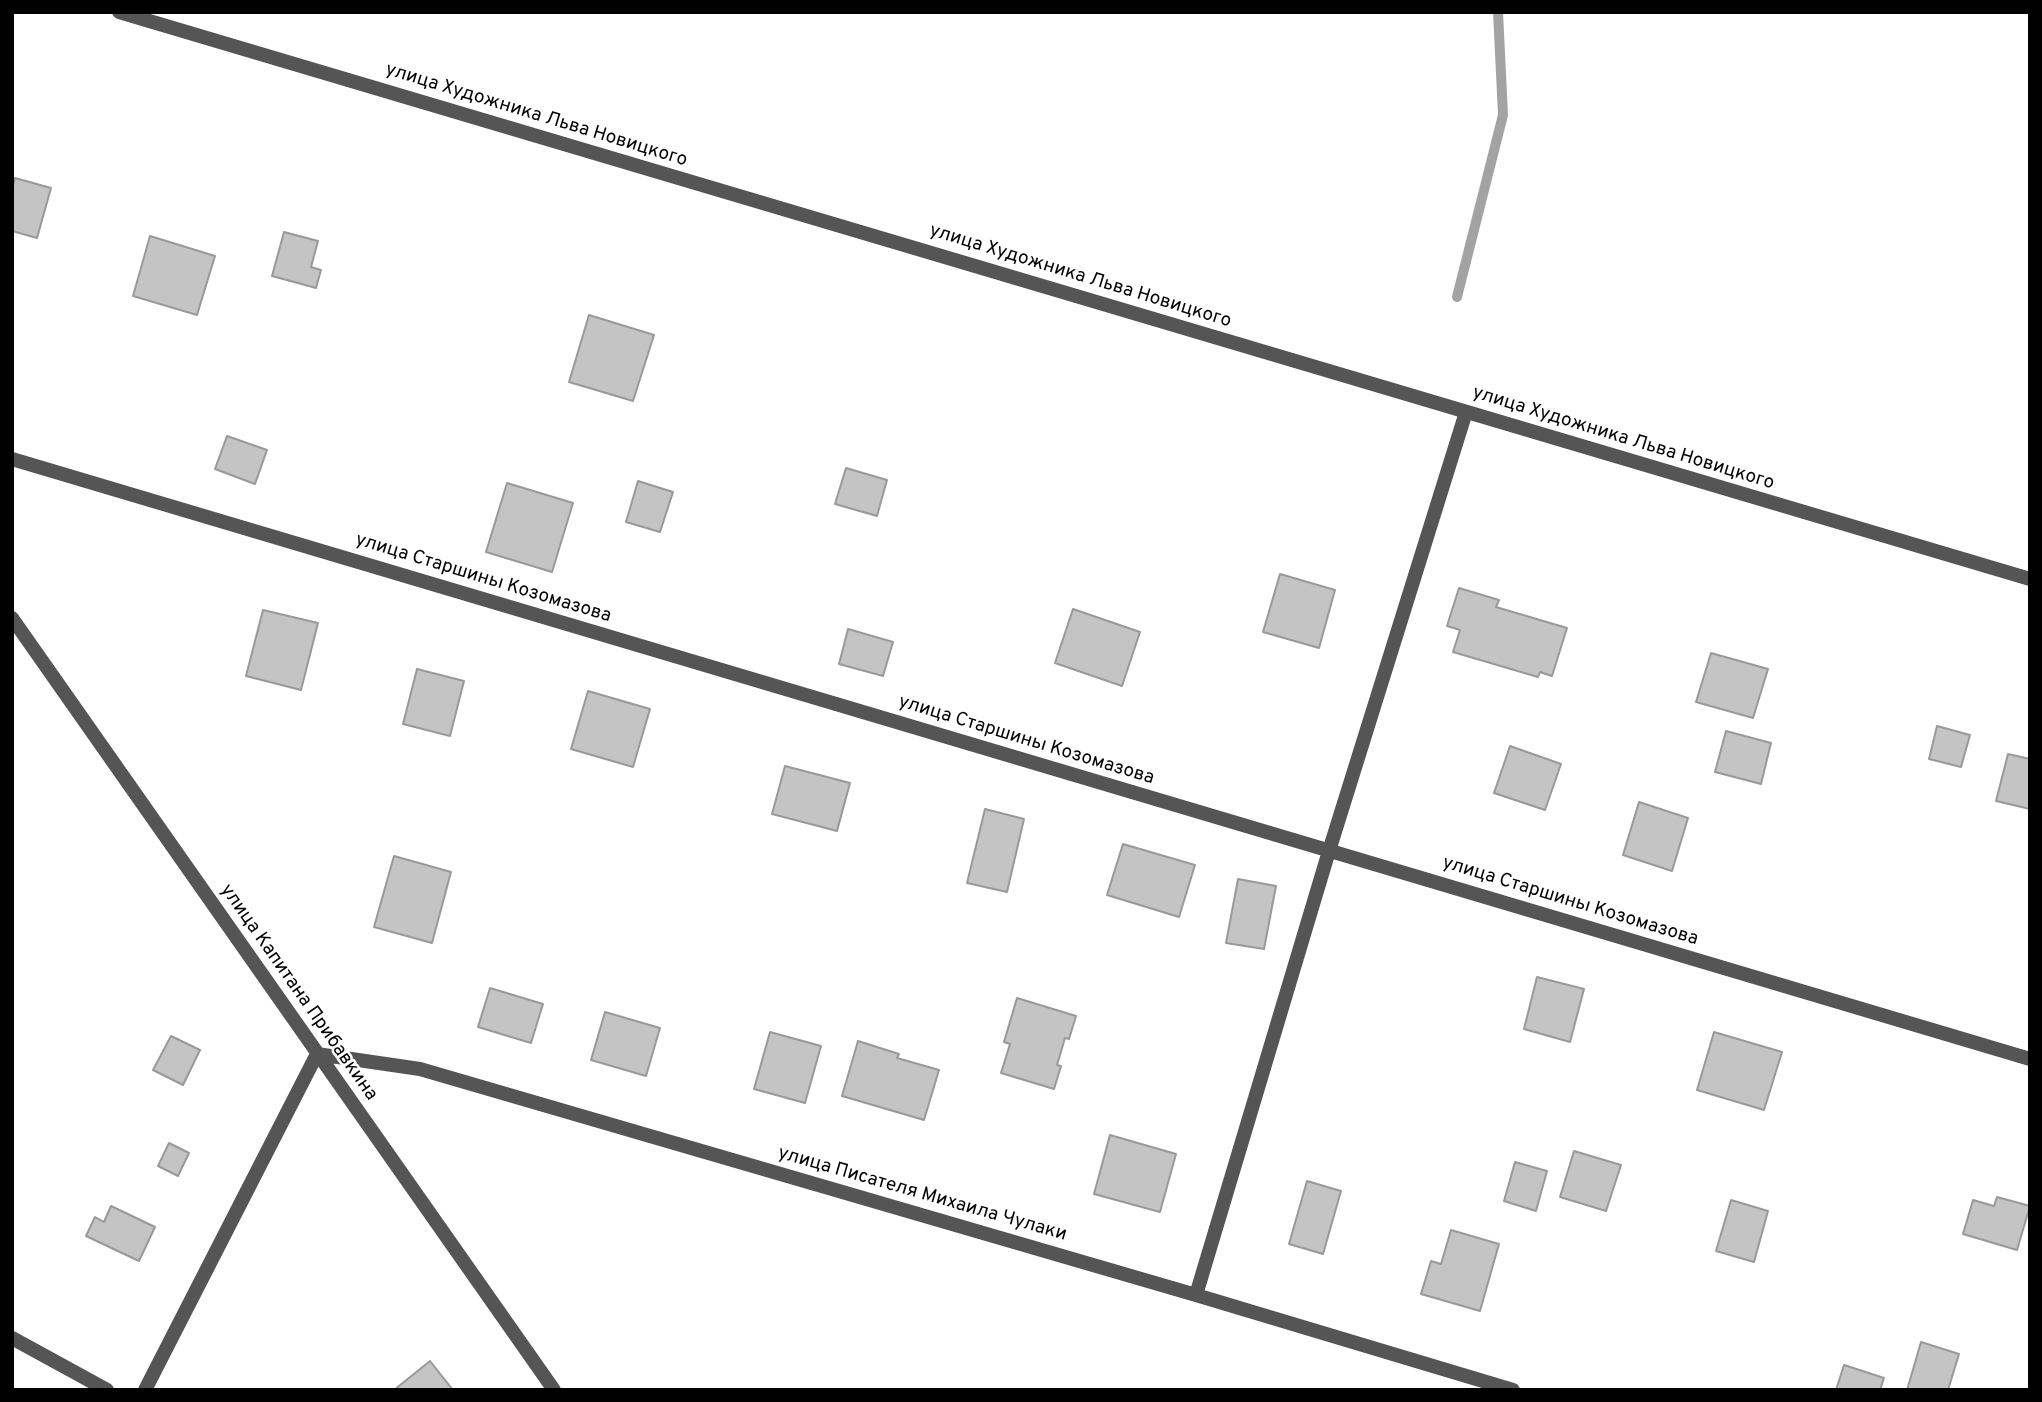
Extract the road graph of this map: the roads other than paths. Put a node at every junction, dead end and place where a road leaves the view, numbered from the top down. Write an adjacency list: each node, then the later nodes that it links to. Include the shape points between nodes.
1 (119, 12): 2 (street, улица Художника Льва Новицкого)
2 (1466, 412): 4 (street, улица Художника Льва Новицкого); 6 (street)
3 (12, 459): 6 (street, улица Старшины Козомазова)
4 (2030, 579)
5 (12, 618): 7 (street, улица Капитана Прибавкина)
6 (1329, 851): 8 (street, улица Старшины Козомазова); 9 (street)
7 (317, 1054): 9 (street, улица Писателя Михаила Чулаки, via 420,1069); 12 (street); 13 (street, улица Капитана Прибавкина)
8 (2030, 1059)
9 (1196, 1295): 14 (street, улица Писателя Михаила Чулаки)
10 (12, 1338): 11 (street)
11 (107, 1390)
12 (145, 1390)
13 (554, 1390)
14 (1513, 1390)

